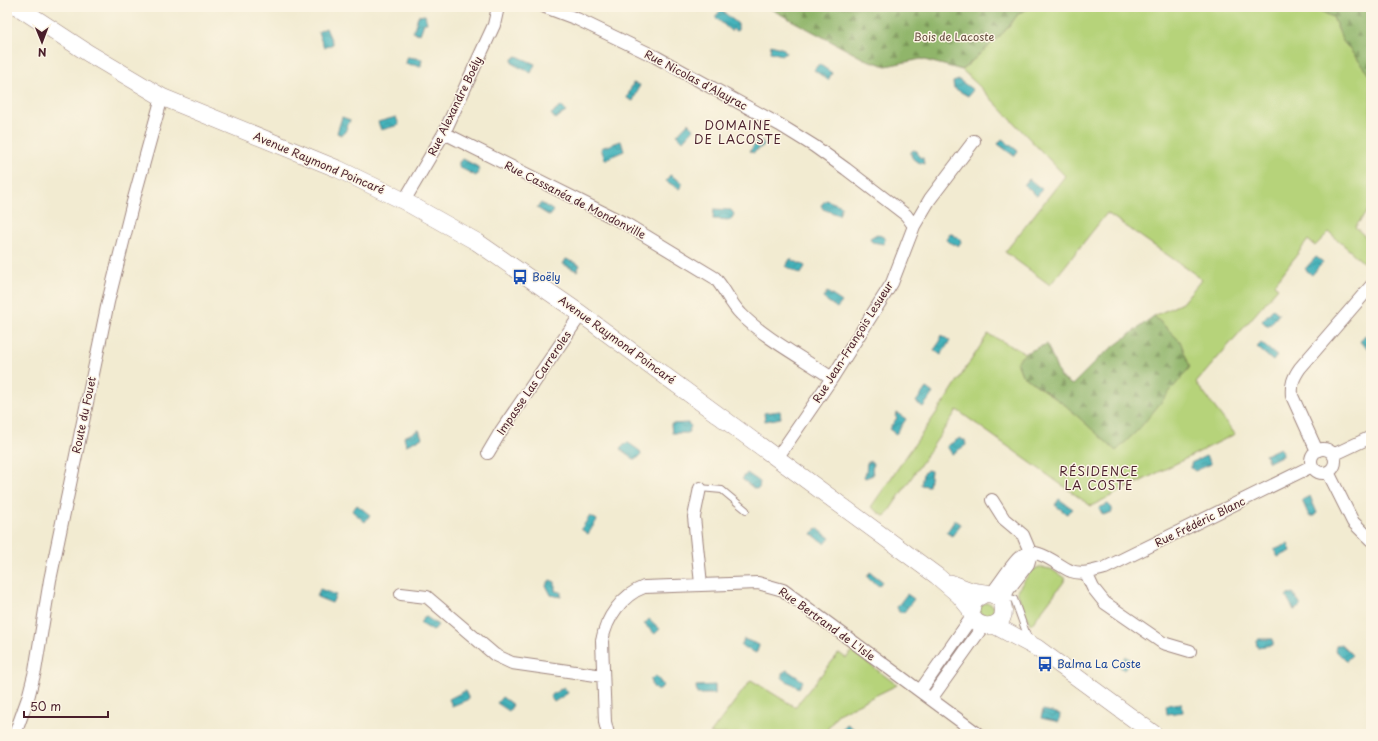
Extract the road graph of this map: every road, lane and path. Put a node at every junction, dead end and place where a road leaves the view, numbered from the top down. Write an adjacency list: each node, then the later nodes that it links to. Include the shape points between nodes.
1 (18, 7): 4 (main road, Avenue Raymond Poincaré)
2 (498, 7): 5 (street, Rue Alexandre Boély, via 494,25)
3 (545, 7): 8 (street, Rue Nicolas d'Alayrac, via 577,19 643,51 780,125 846,169 906,215)
4 (162, 97): 7 (main road, Avenue Raymond Poincaré, via 338,169); 35 (street, Route du Fouet, via 108,302 50,580 35,671)
5 (444, 133): 7 (street, Rue Alexandre Boély); 11 (street, Rue Cassanéa de Mondonville, via 626,224 715,278 739,312 752,324)
6 (974, 141): 8 (street, Rue Jean-François Lesueur, via 930,199)
7 (404, 201): 10 (main road, Avenue Raymond Poincaré, via 477,242)
8 (914, 226): 11 (street, Rue Jean-François Lesueur, via 892,283)
9 (1371, 286): 13 (street, via 1293,378 1292,396)
10 (581, 314): 14 (street, Impasse Las Carreroles); 16 (main road, Avenue Raymond Poincaré)
11 (832, 378): 16 (street, Rue Jean-François Lesueur)
12 (1371, 437): 15 (street)
13 (1317, 450): 15 (street, via 1328,450); 17 (street, via 1311,459)
14 (488, 453)
15 (1333, 455): 18 (street, via 1335,463)
16 (777, 458): 25 (main road, Avenue Raymond Poincaré)
17 (1312, 466): 18 (street, via 1320,473); 24 (street, Rue Frédéric Blanc, via 1105,568)
18 (1328, 472): 22 (street, via 1354,522)
19 (700, 488): 21 (lane, via 722,490); 26 (street, via 694,517)
20 (992, 500): 23 (street, via 1004,520 1023,535)
21 (746, 510)
22 (1371, 540)
23 (1031, 554): 24 (street, Rue Frédéric Blanc, via 1041,554 1072,571); 28 (street, via 1020,557)
24 (1086, 573): 31 (street, via 1093,588 1105,603 1163,643)
25 (937, 576): 28 (main road, Avenue Raymond Poincaré, via 961,588); 29 (main road, Avenue Raymond Poincaré, via 959,595)
26 (701, 584): 32 (street, Rue Bertrand de L'Isle, via 644,587 626,597 604,629); 33 (street, Rue Bertrand de L'Isle, via 758,583 783,590)
27 (401, 594): 32 (street, via 427,597 495,655 512,663)
28 (997, 598): 29 (main road, via 1001,619); 29 (main road, via 975,599); 30 (main road, Avenue Raymond Poincaré)
29 (980, 619): 30 (main road, Avenue Raymond Poincaré); 33 (street); 34 (street)
30 (1032, 643): 38 (main road, Avenue Raymond Poincaré)
31 (1190, 651)
32 (603, 676): 36 (street, Rue Bertrand de L'Isle)
33 (920, 691): 34 (street, Rue Bertrand de L'Isle)
34 (931, 700): 37 (street, Rue Bertrand de L'Isle)
35 (15, 734)
36 (608, 734)
37 (978, 734)
38 (1154, 734)

